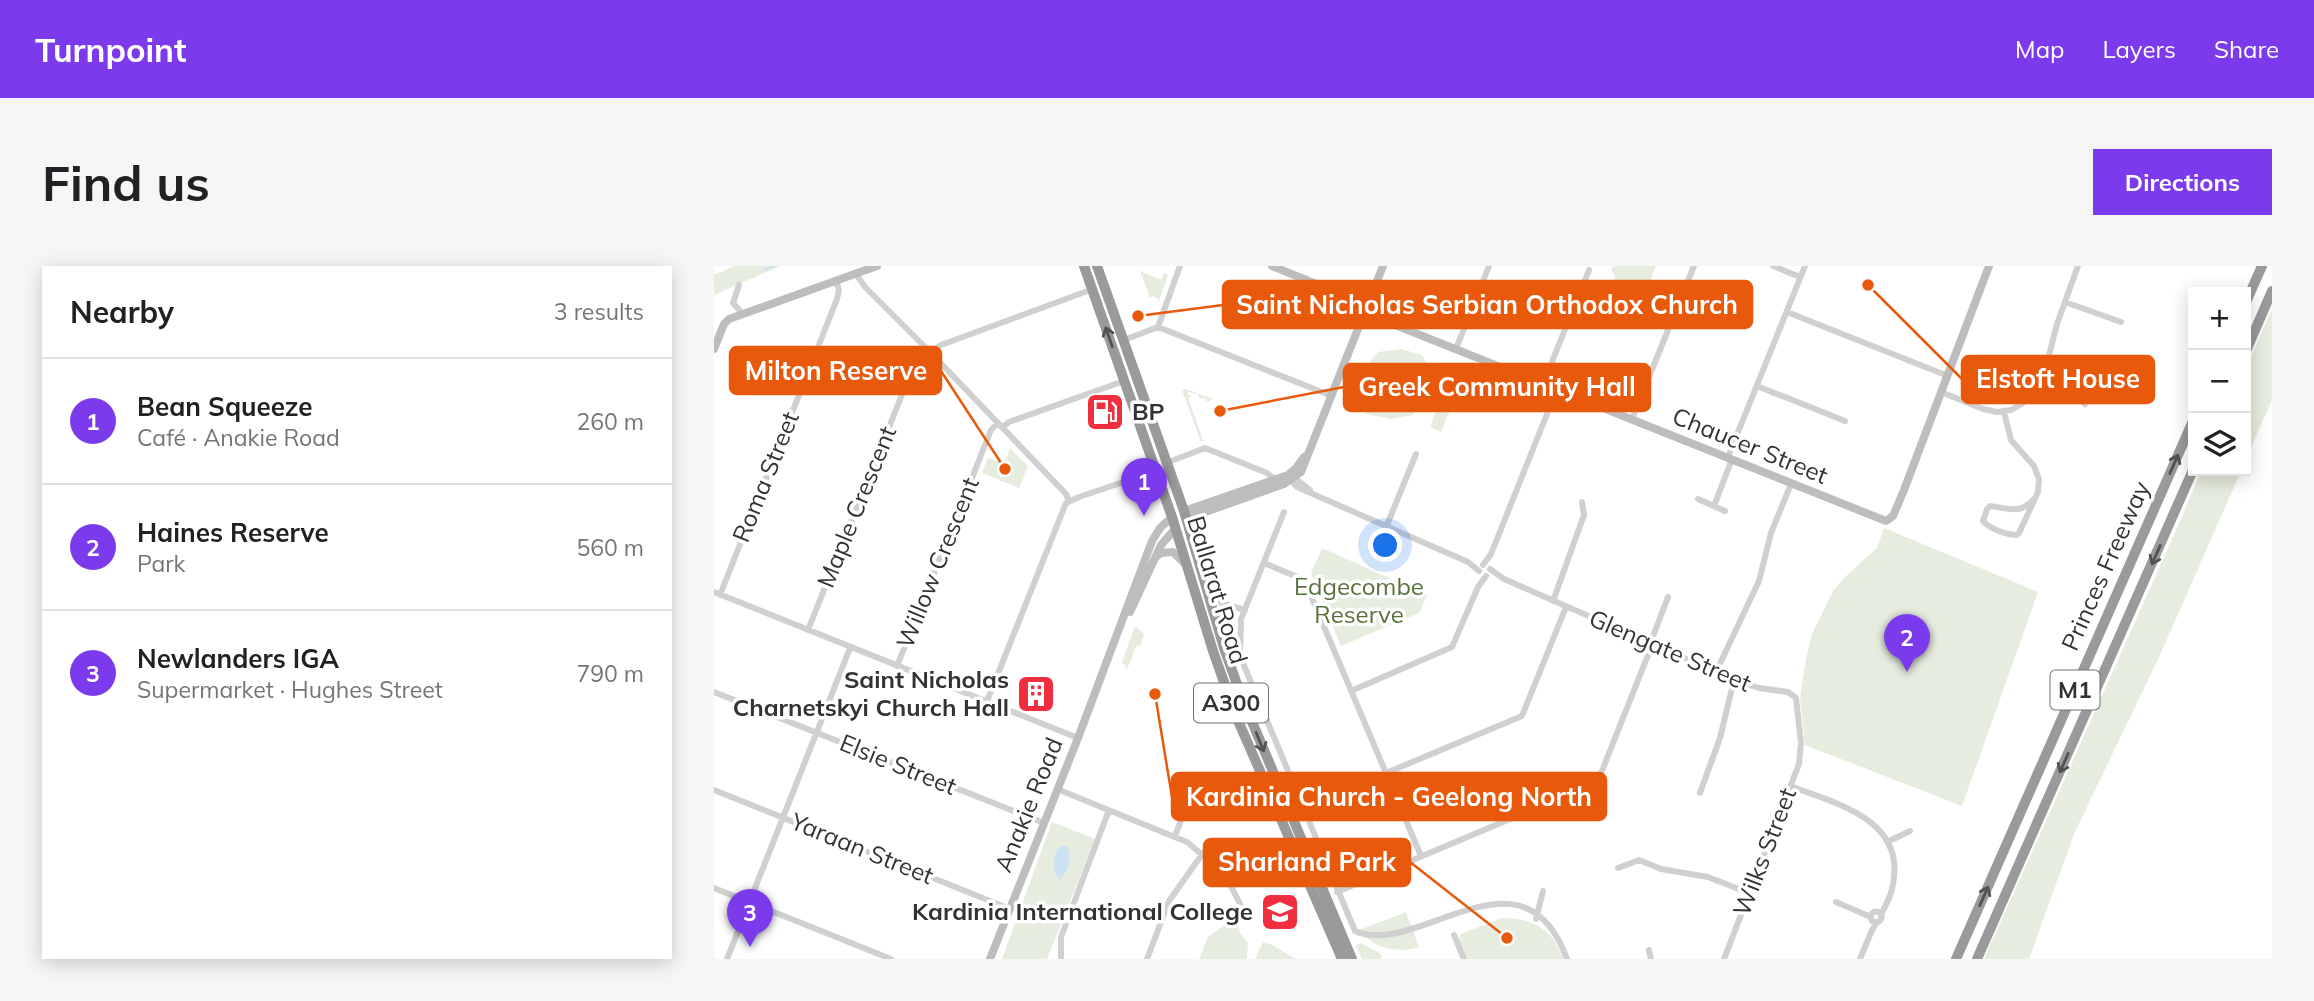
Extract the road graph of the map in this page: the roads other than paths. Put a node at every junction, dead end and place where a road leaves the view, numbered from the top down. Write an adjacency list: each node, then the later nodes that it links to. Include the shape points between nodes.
1 (877, 266): 16 (street)
2 (1084, 266): 20 (highway, Ballarat Road / A300)
3 (1097, 266): 29 (highway, Ballarat Road / A300)
4 (1180, 266): 28 (street)
5 (1272, 266): 24 (street, Chaucer Street)
6 (1383, 266): 24 (street)
7 (1489, 266): 31 (street)
8 (1597, 266): 15 (street)
9 (1694, 266): 44 (street)
10 (1773, 266): 17 (street)
11 (1805, 266): 17 (street)
12 (1989, 266): 34 (street)
13 (2078, 266): 23 (street)
14 (2262, 266): 21 (highway)
15 (1589, 268): 37 (street)
16 (852, 272): 18 (street); 32 (street)
17 (1800, 277): 25 (street)
18 (836, 281): 26 (street); 71 (street, Roma Street, via 838,296)
19 (739, 285): 26 (street, via 733,303)
20 (1093, 289): 32 (street); 35 (highway, Ballarat Road / A300, one-way to 20)
21 (2251, 291)
22 (2272, 291): 33 (highway)
23 (2065, 302): 27 (street); 36 (street)
24 (1366, 309): 31 (street, Chaucer Street); 41 (street)
25 (1787, 312): 34 (street); 38 (street)
26 (743, 314): 30 (street, via 724,324)
27 (2121, 322)
28 (1158, 327): 29 (street); 41 (street)
29 (1124, 340): 50 (highway, Ballarat Road / A300)
30 (714, 349)
31 (1455, 349): 37 (street, Chaucer Street)
32 (928, 350): 46 (street); 79 (street, Maple Crescent, via 917,357)
33 (2246, 350)
34 (1948, 376): 40 (street)
35 (1124, 381): 46 (street); 51 (highway, Ballarat Road / A300)
36 (2042, 382): 42 (street); 43 (street, via 2029,401)
37 (1544, 384): 39 (street, Chaucer Street)
38 (1757, 386): 45 (street); 49 (street)
39 (1557, 389): 44 (street, Chaucer Street); 69 (street)
40 (1941, 392): 43 (street, via 1986,410); 55 (street, Chaucer Street, via 1899,502 1887,521)
41 (1332, 396): 53 (street, via 1306,464)
42 (2085, 404)
43 (2004, 412): 57 (street, via 2011,440 2038,473)
44 (1632, 419): 49 (street, Chaucer Street)
45 (1845, 421)
46 (1000, 425): 58 (street); 82 (street, Willow Crescent, via 991,430)
47 (2188, 432): 132 (highway, Princes Freeway / M1, one-way to 47)
48 (1416, 454): 65 (street)
49 (1730, 458): 55 (street, Chaucer Street); 60 (street)
50 (1166, 463): 54 (street, via 1205,448); 63 (highway, Ballarat Road / A300)
51 (1156, 471): 58 (street); 64 (highway, Ballarat Road / A300)
52 (2190, 476): 133 (highway, Princes Freeway / M1, one-way to 133)
53 (1291, 477): 54 (street, Anakie Road); 63 (street, Anakie Road); 65 (street, Glengate Street, via 1311,491)
54 (1276, 480): 63 (street, Anakie Road)
55 (1791, 484): 83 (street, via 1771,533 1759,581)
56 (1698, 499): 60 (street)
57 (2034, 499): 57 (street, via 2017,535 1983,522 1989,507 2016,510)
58 (1069, 501): 87 (street)
59 (1582, 502): 73 (street, via 1584,515)
60 (1714, 506): 61 (street)
61 (1725, 511)
62 (1284, 512): 67 (street, Ballarat Road)
63 (1185, 515): 64 (highway, Anakie Road); 70 (highway, Ballarat Road / A300)
64 (1174, 523): 66 (street, Anakie Road); 68 (highway, Ballarat Road / A300); 78 (street, Anakie Road, via 1160,528 1152,541)
65 (1387, 525): 69 (street, Glengate Street)
66 (1155, 558): 68 (street, via 1172,552); 78 (street, Anakie Road)
67 (1264, 563): 77 (street, Ballarat Road); 85 (street, via 1303,579)
68 (1189, 569): 125 (highway, Ballarat Road / A300, via 1236,716)
69 (1485, 570): 73 (street, Glengate Street); 85 (street, via 1452,647)
70 (1206, 585): 77 (street, via 1221,603); 126 (highway, Ballarat Road / A300, one-way to 126, via 1242,698)
71 (717, 593): 79 (street)
72 (1668, 597): 76 (street)
73 (1553, 601): 75 (street, Glengate Street)
74 (1654, 606): 76 (street)
75 (1566, 607): 80 (street, Glengate Street); 91 (street, via 1522,716)
76 (1663, 609): 80 (street)
77 (1245, 610): 107 (street, Ballarat Road, via 1240,627 1241,660)
78 (1121, 627): 89 (street, Anakie Road)
79 (808, 630): 81 (street)
80 (1651, 644): 83 (street, Glengate Street); 104 (street, via 1598,780)
81 (850, 648): 82 (street); 88 (street)
82 (897, 666): 87 (street)
83 (1716, 672): 84 (street, Glengate Street)
84 (1734, 680): 90 (street, Glengate Street, via 1788,692 1796,698); 96 (street)
85 (1351, 691): 91 (street)
86 (714, 692): 88 (street, Elsie Street)
87 (987, 701): 89 (street)
88 (817, 733): 98 (street); 99 (street, Elsie Street)
89 (1078, 738): 94 (street, Anakie Road)
90 (1801, 743): 93 (street, Wilks Street)
91 (1386, 774): 104 (street)
92 (1199, 780): 101 (street)
93 (1790, 786): 102 (street, via 1859,813); 109 (street, Wilks Street)
94 (1057, 789): 97 (street); 99 (street, Anakie Road)
95 (714, 790): 98 (street, Yaraan Street)
96 (1700, 793)
97 (1109, 810): 101 (street); 120 (street, via 1061,937)
98 (783, 818): 110 (street); 112 (street, Yaraan Street)
99 (1044, 822): 112 (street, Anakie Road)
100 (1910, 831): 102 (street)
101 (1175, 835): 103 (street)
102 (1887, 842): 115 (street, via 1893,883)
103 (1203, 853): 113 (street, via 1226,878); 124 (street, via 1169,901)
104 (1422, 856): 107 (street)
105 (1618, 868): 109 (street, via 1639,860 1708,877)
106 (714, 888): 110 (street)
107 (1337, 891): 118 (street, Ballarat Road)
108 (1543, 891): 116 (street)
109 (1749, 893): 130 (street, Wilks Street)
110 (749, 902): 121 (street); 122 (street)
111 (1836, 902): 115 (street)
112 (1010, 909): 123 (street, Anakie Road)
113 (1244, 912)
114 (1507, 914): 116 (street)
115 (1875, 916): 131 (street)
116 (1536, 919): 128 (street, via 1554,932)
117 (1465, 930): 127 (street, via 1451,936)
118 (1363, 941)
119 (1649, 950): 129 (street)
120 (1061, 957)
121 (727, 959)
122 (891, 959)
123 (990, 959)
124 (1147, 959)
125 (1342, 959)
126 (1352, 959)
127 (1464, 959)
128 (1567, 959)
129 (1651, 959)
130 (1725, 959)
131 (1860, 959)
132 (1956, 959)
133 (1977, 959)

